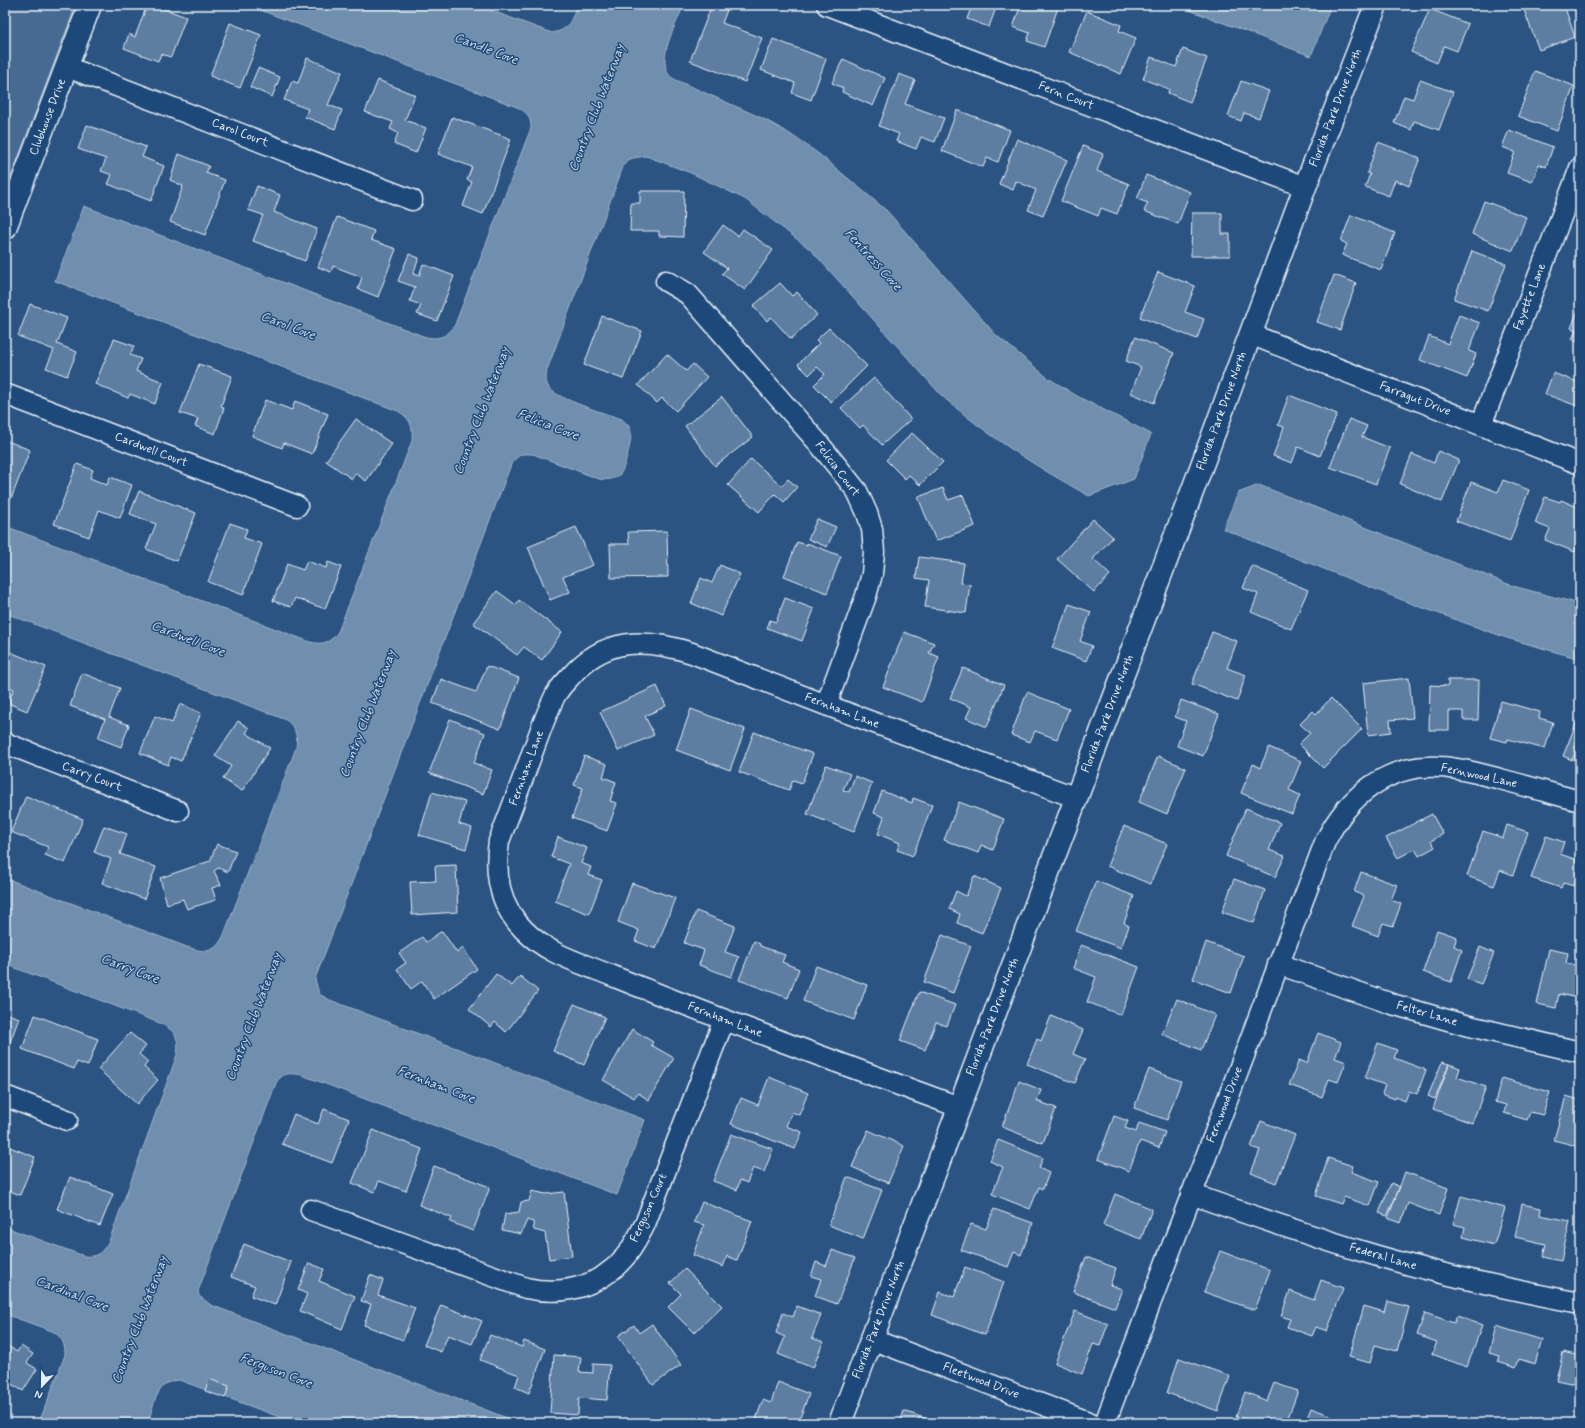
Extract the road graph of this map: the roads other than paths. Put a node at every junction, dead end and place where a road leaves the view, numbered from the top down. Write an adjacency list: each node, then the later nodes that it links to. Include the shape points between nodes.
1 (90, 5): 4 (street, Clubhouse Drive)
2 (826, 5): 6 (street, Fern Court)
3 (1376, 5): 6 (street, Florida Park Drive North)
4 (67, 67): 7 (street, Carol Court); 8 (street, Clubhouse Drive)
5 (1580, 168): 12 (street, Fayette Lane)
6 (1305, 187): 10 (street, Florida Park Drive North)
7 (412, 200)
8 (5, 228)
9 (666, 281): 15 (street, Felicia Court, via 688,294 820,446 857,491 867,513 872,529 874,552 872,574)
10 (1250, 334): 12 (street, Farragut Drive); 18 (street, Florida Park Drive North)
11 (5, 394): 14 (street, Cardwell Court)
12 (1481, 425): 13 (street, Farragut Drive)
13 (1580, 464)
14 (297, 506)
15 (826, 705): 18 (street, Fernham Lane); 22 (street, Fernham Lane, via 671,646 633,643 599,653 580,666 557,692 499,841 497,875 500,892 515,921 535,940 552,952)
16 (5, 743): 20 (street, Carry Court)
17 (1359, 795): 19 (street, Fernwood Lane, via 1379,781 1399,772 1412,768 1441,766); 21 (street, Fernwood Drive, via 1344,810 1331,829)
18 (1077, 798): 25 (street, Florida Park Drive North)
19 (1580, 801)
20 (178, 811)
21 (1278, 964): 23 (street, Felter Lane, via 1400,1007); 27 (street, Fernwood Drive)
22 (724, 1020): 25 (street, Fernham Lane); 28 (street, Ferguson Court, via 636,1242 614,1270 585,1285 549,1292 515,1285)
23 (1580, 1052)
24 (5, 1096): 26 (street)
25 (959, 1107): 30 (street, Florida Park Drive North)
26 (67, 1120)
27 (1191, 1194): 29 (street, Federal Lane, via 1387,1259 1510,1289); 33 (street, Fernwood Drive)
28 (311, 1210)
29 (1580, 1302)
30 (871, 1339): 31 (street, Florida Park Drive North); 32 (street, Fleetwood Drive)
31 (840, 1423)
32 (1091, 1423)
33 (1105, 1423)

